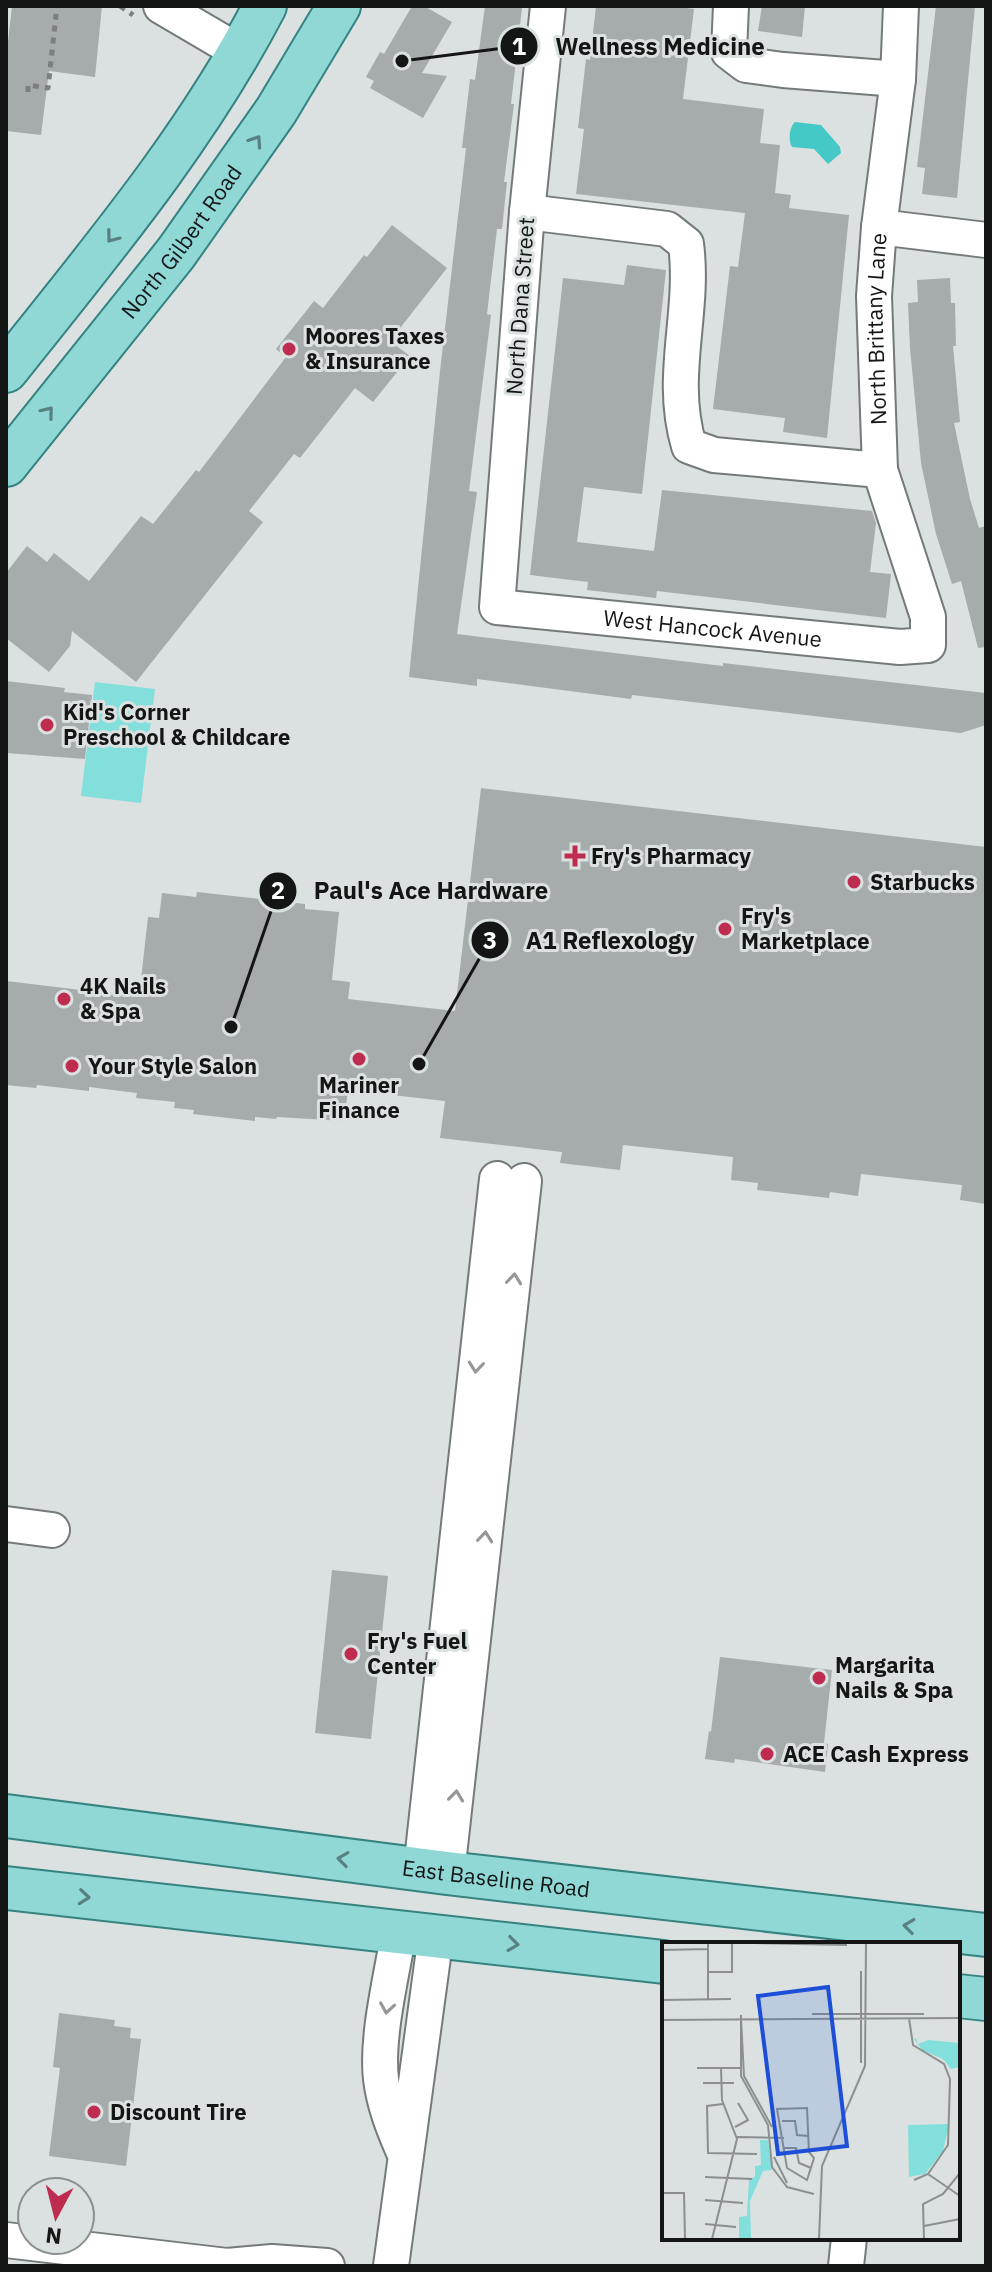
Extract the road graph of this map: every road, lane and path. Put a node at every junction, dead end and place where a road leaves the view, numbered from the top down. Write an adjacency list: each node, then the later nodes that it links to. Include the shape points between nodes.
1 (57, 6): 10 (path, via 48,88 28,85)
2 (161, 6): 8 (street)
3 (265, 6): 8 (main road)
4 (339, 6): 15 (main road, North Gilbert Road, one-way to 4, via 176,253 289,92)
5 (548, 6): 11 (street, North Dana Street)
6 (731, 6): 9 (street, via 729,52 746,65)
7 (901, 6): 9 (street, North Brittany Lane)
8 (241, 53): 14 (main road, one-way to 14, via 160,175)
9 (898, 79): 12 (street, North Brittany Lane)
10 (28, 92)
11 (527, 212): 16 (street, via 667,229 686,244 689,270 679,378 689,446 714,455); 17 (street, North Dana Street)
12 (879, 227): 13 (street); 16 (street, North Brittany Lane, via 874,296)
13 (986, 240)
14 (6, 371)
15 (6, 465)
16 (880, 470): 18 (street, North Brittany Lane, via 928,617)
17 (497, 607): 18 (street, West Hancock Avenue, via 900,647)
18 (928, 645)
19 (510, 1180): 23 (street)
20 (6, 1524): 21 (street)
21 (52, 1530)
22 (6, 1816): 23 (main road, East Baseline Road, one-way to 22)
23 (434, 1872): 26 (main road, East Baseline Road, one-way to 23)
24 (6, 1888): 25 (main road, one-way to 25)
25 (417, 1933): 27 (main road, one-way to 27); 33 (street, via 405,2155)
26 (986, 1935)
27 (662, 1962)
28 (960, 1996): 29 (main road)
29 (986, 1999)
30 (6, 2240): 32 (street, via 227,2266)
31 (849, 2240): 34 (street)
32 (327, 2266)
33 (391, 2266)
34 (846, 2266)

